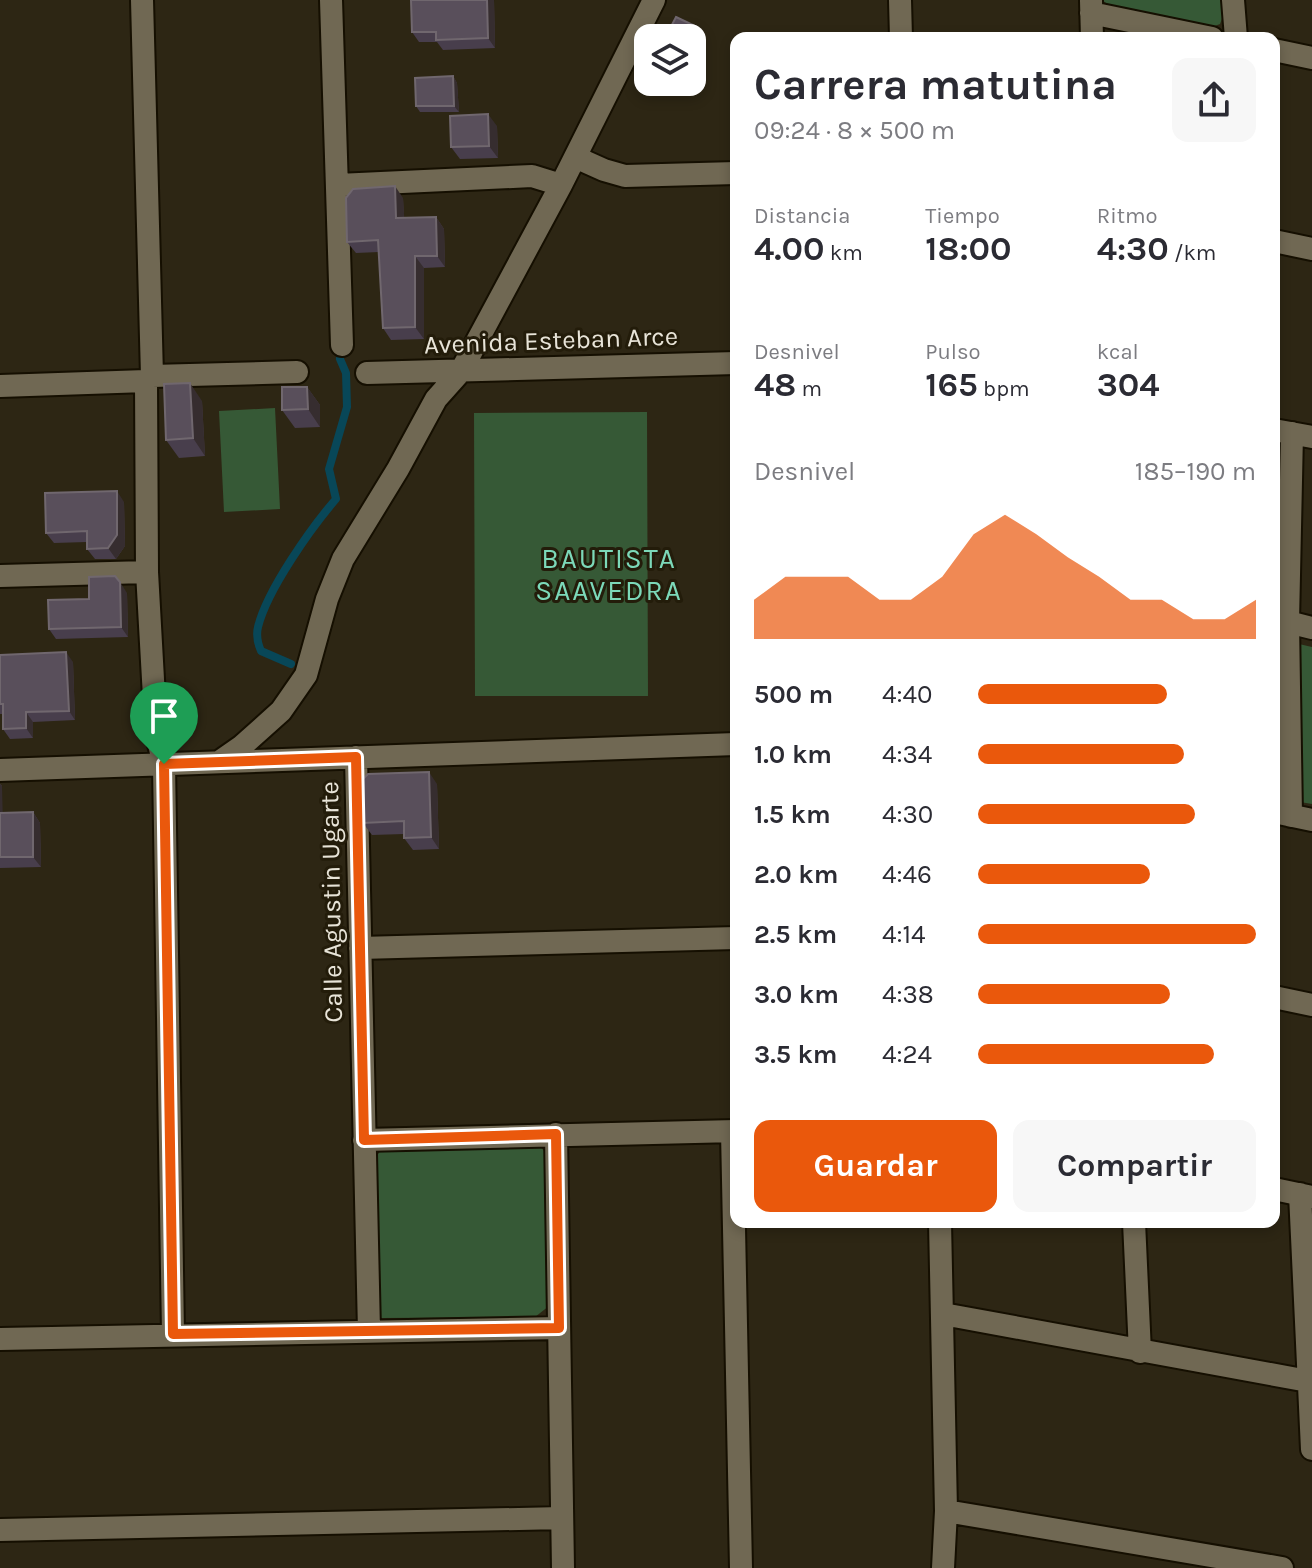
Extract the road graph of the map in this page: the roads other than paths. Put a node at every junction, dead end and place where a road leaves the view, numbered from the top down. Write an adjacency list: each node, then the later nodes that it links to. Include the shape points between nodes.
1 (142, 0): 24 (street)
2 (331, 0): 15 (street)
3 (654, 0): 13 (street)
4 (900, 0): 7 (street)
5 (1233, 0): 10 (street)
6 (1091, 7): 8 (street); 9 (street)
7 (901, 32)
8 (1092, 32)
9 (1189, 32)
10 (1236, 32)
11 (1280, 51): 12 (street)
12 (1312, 58)
13 (575, 157): 14 (street, via 625,176); 16 (street)
14 (730, 173)
15 (338, 185): 16 (street, via 532,176); 19 (street)
16 (561, 185): 21 (street)
17 (1280, 242): 18 (street)
18 (1312, 249)
19 (342, 345)
20 (730, 363): 21 (street, Avenida Esteban Arce)
21 (461, 371): 23 (street, Avenida Esteban Arce); 33 (street, via 436,399 343,559 306,675 281,711)
22 (297, 372): 24 (street)
23 (367, 373)
24 (149, 379): 25 (street); 27 (street)
25 (0, 386)
26 (1293, 433): 29 (street)
27 (147, 572): 28 (street); 34 (street, via 156,733)
28 (0, 576)
29 (1288, 622): 30 (street); 36 (street)
30 (1312, 628)
31 (730, 744): 32 (street, Calle Agustin Ugarte)
32 (356, 757): 33 (street); 38 (street, Calle Agustin Ugarte)
33 (219, 762): 34 (street)
34 (164, 764): 35 (street); 52 (street)
35 (0, 770)
36 (1292, 816)
37 (730, 938): 38 (street)
38 (360, 948): 43 (street, Calle Agustin Ugarte)
39 (1280, 998): 40 (street)
40 (1312, 1005)
41 (730, 1131): 42 (street)
42 (556, 1134): 43 (street); 50 (street)
43 (364, 1140): 51 (street, Calle Agustin Ugarte)
44 (1280, 1190): 45 (street)
45 (1306, 1196): 55 (street)
46 (736, 1228): 61 (street)
47 (940, 1228): 49 (street)
48 (1134, 1228): 54 (street)
49 (943, 1314): 54 (street); 57 (street)
50 (559, 1328): 51 (street); 58 (street)
51 (369, 1331): 52 (street)
52 (173, 1334): 53 (street)
53 (0, 1339)
54 (1140, 1352): 55 (street)
55 (1308, 1381): 56 (street)
56 (1312, 1449)
57 (946, 1511): 62 (street); 63 (street)
58 (562, 1518): 59 (street); 60 (street)
59 (0, 1530)
60 (563, 1568)
61 (741, 1568)
62 (943, 1568)
63 (1282, 1568)

